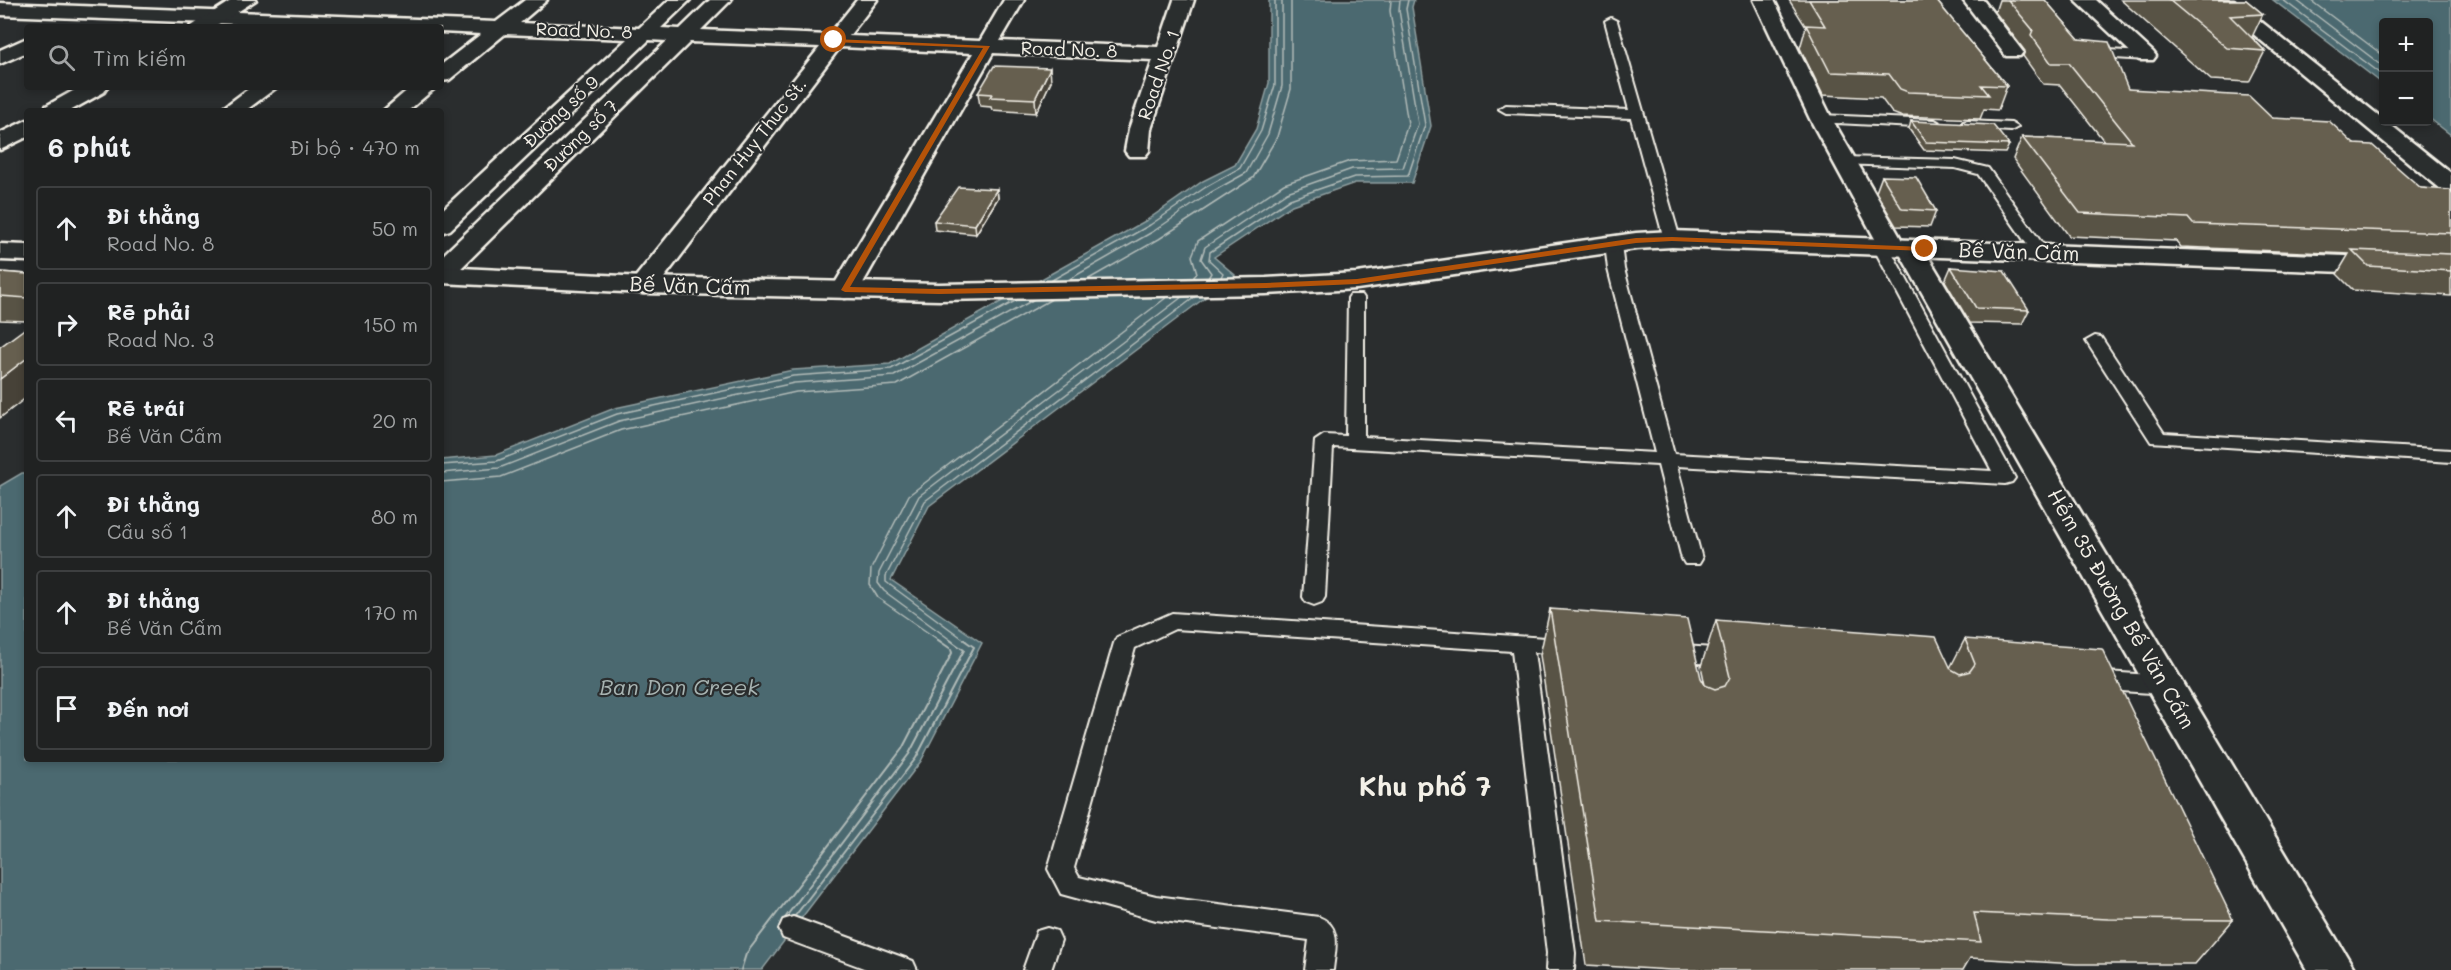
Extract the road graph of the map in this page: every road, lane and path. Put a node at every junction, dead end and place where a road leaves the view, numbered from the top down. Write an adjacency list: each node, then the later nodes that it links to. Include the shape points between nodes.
1 (24, 0): 15 (street)
2 (114, 0): 16 (street)
3 (246, 0): 18 (street)
4 (537, 0): 23 (street)
5 (680, 0): 24 (street, Đường số 9)
6 (721, 0): 25 (street, Đường số 7)
7 (867, 0): 26 (street, Phan Huy Thuc St.)
8 (1014, 0): 29 (street)
9 (1184, 0): 31 (street, Road No. 1)
10 (1764, 0): 43 (street, Hẻm 35 Đường Bế Văn Cấm)
11 (1973, 0): 30 (street)
12 (2085, 0): 32 (street)
13 (2222, 0): 49 (street)
14 (389, 6): 21 (street)
15 (2, 10): 16 (street, Road No. 8)
16 (89, 13): 18 (street, Road No. 8); 19 (street)
17 (1611, 21): 42 (lane)
18 (207, 23): 20 (street, Road No. 8)
19 (67, 24)
20 (284, 24)
21 (362, 24)
22 (444, 27): 23 (street, Road No. 8)
23 (501, 28): 24 (street, Road No. 8); 34 (street)
24 (644, 33): 25 (street, Road No. 8); 50 (street, Đường số 9)
25 (686, 35): 26 (street, Road No. 8); 56 (street, Đường số 7)
26 (834, 40): 29 (street, Road No. 8); 58 (street, Phan Huy Thuc St.)
27 (2073, 45): 32 (lane, via 2081,53)
28 (24, 46): 33 (street)
29 (987, 46): 31 (street, Road No. 8); 59 (street)
30 (2013, 52)
31 (1167, 54): 47 (street, Road No. 1, via 1140,129)
32 (2146, 56)
33 (0, 58)
34 (444, 73)
35 (91, 90): 38 (street)
36 (262, 90): 39 (street)
37 (421, 90): 40 (street)
38 (59, 108)
39 (234, 108)
40 (398, 108)
41 (1506, 109): 42 (lane)
42 (1637, 114): 51 (lane)
43 (1821, 119): 44 (lane); 48 (street, Hẻm 35 Đường Bế Văn Cấm)
44 (2011, 127)
45 (24, 129): 46 (street)
46 (0, 142)
47 (1137, 151)
48 (1844, 161): 53 (street, Hẻm 35 Đường Bế Văn Cấm); 54 (lane, via 1955,164 1983,171)
49 (2451, 185)
50 (444, 222)
51 (1672, 239): 52 (street, Bế Văn Cấm); 53 (street, Bế Văn Cấm)
52 (1613, 244): 59 (street, Bế Văn Cấm, via 1357,281 939,292); 64 (lane, via 1616,269)
53 (1894, 248): 54 (street, Bế Văn Cấm); 64 (lane, via 2005,478); 74 (street, Hẻm 35 Đường Bế Văn Cấm)
54 (2041, 253): 55 (street, Bế Văn Cấm)
55 (2451, 268)
56 (444, 270)
57 (444, 273): 58 (street, Bế Văn Cấm)
58 (644, 285): 59 (street, Bế Văn Cấm)
59 (845, 290)
60 (1356, 298): 62 (lane)
61 (2095, 341): 63 (lane, via 2158,438)
62 (1355, 443): 64 (lane); 66 (lane, via 1324,441)
63 (2451, 456)
64 (1666, 460): 65 (lane)
65 (1692, 559)
66 (1314, 597)
67 (1522, 643): 68 (lane); 80 (lane, via 1172,621 1125,643 1061,869 1070,886 1156,908 1319,929 1323,933); 81 (lane)
68 (1585, 647)
69 (1641, 651): 70 (lane)
70 (1686, 654): 71 (lane); 72 (lane)
71 (1756, 659)
72 (1690, 677)
73 (2073, 679): 74 (lane)
74 (2166, 686): 82 (street, Hẻm 35 Đường Bế Văn Cấm)
75 (793, 929): 77 (lane)
76 (1047, 940): 79 (lane)
77 (875, 965): 78 (lane)
78 (903, 970)
79 (1036, 970)
80 (1319, 970)
81 (1560, 970)
82 (2332, 970)

